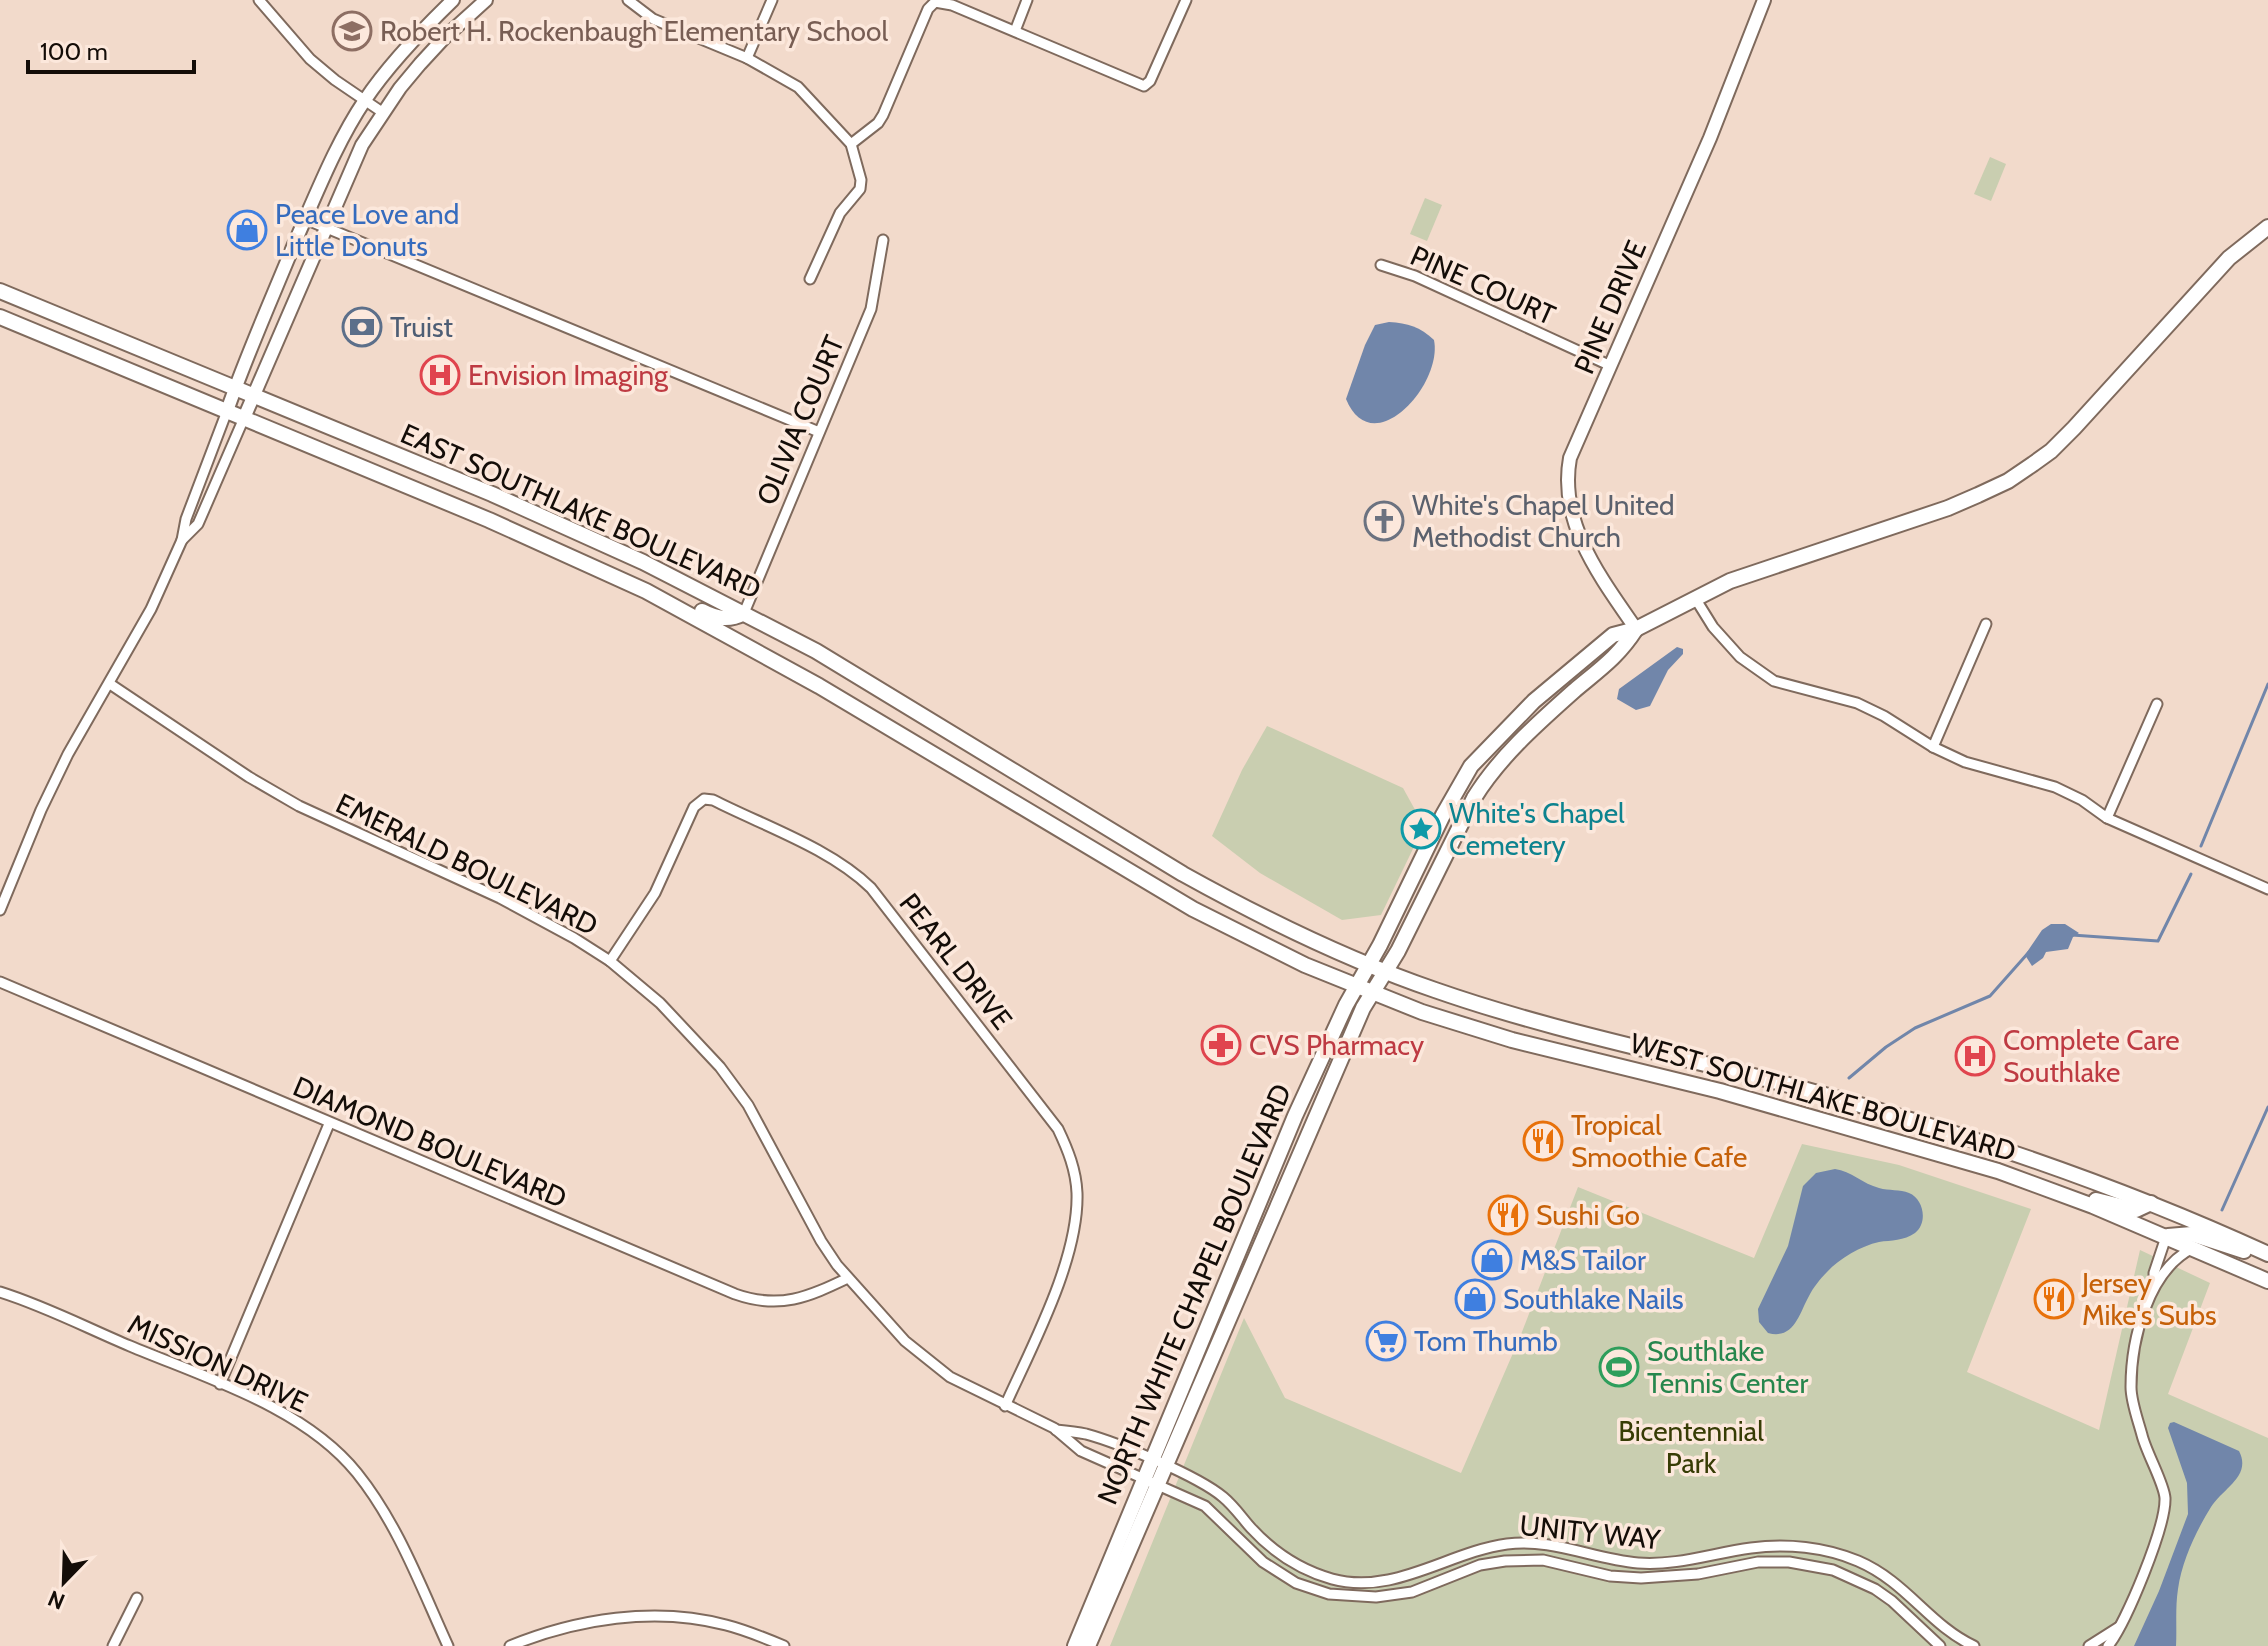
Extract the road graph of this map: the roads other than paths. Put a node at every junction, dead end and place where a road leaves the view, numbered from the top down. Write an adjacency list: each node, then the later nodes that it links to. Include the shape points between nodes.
1 (259, 0): 13 (street, via 310,59)
2 (453, 0): 13 (street)
3 (459, 0): 10 (street)
4 (486, 0): 10 (street)
5 (628, 0): 12 (street, via 653,19)
6 (772, 0): 12 (street)
7 (1027, 0): 11 (street)
8 (1186, 0): 11 (street, via 1144,86)
9 (1764, 0): 24 (street, PINE DRIVE)
10 (470, 14): 14 (street)
11 (1015, 31): 15 (street, via 935,2 883,115)
12 (747, 58): 15 (street, via 798,87)
13 (365, 100): 14 (street); 16 (street)
14 (382, 112): 17 (street)
15 (851, 144): 21 (street, via 860,189 840,213)
16 (305, 219): 17 (street); 25 (street)
17 (326, 227): 26 (street); 29 (street)
18 (2268, 227): 32 (main road, NORTH WHITE CHAPEL BOULEVARD, via 2229,258 2051,451 2008,481 1948,508 1730,581)
19 (883, 240): 29 (street, OLIVIA COURT, via 871,309)
20 (1381, 265): 24 (street, PINE COURT)
21 (810, 279)
22 (0, 291): 25 (main road, EAST SOUTHLAKE BOULEVARD)
23 (0, 317): 27 (main road, EAST SOUTHLAKE BOULEVARD)
24 (1611, 366): 35 (street, PINE DRIVE, via 1570,458 1567,496 1577,533)
25 (235, 388): 26 (main road, EAST SOUTHLAKE BOULEVARD); 27 (street)
26 (253, 396): 28 (street); 33 (main road, EAST SOUTHLAKE BOULEVARD, via 547,518)
27 (227, 411): 28 (main road, EAST SOUTHLAKE BOULEVARD); 30 (street)
28 (244, 418): 30 (street, via 198,524); 31 (main road, EAST SOUTHLAKE BOULEVARD)
29 (819, 432): 33 (street, OLIVIA COURT)
30 (182, 540): 36 (street)
31 (646, 591): 33 (main road, via 717,618); 41 (main road, EAST SOUTHLAKE BOULEVARD, via 819,686)
32 (1695, 598): 35 (main road, NORTH WHITE CHAPEL BOULEVARD); 38 (street, via 1740,657 1774,681 1857,703)
33 (744, 613): 40 (main road, EAST SOUTHLAKE BOULEVARD)
34 (1986, 624): 38 (street)
35 (1636, 629): 45 (main road, NORTH WHITE CHAPEL BOULEVARD, via 1613,635 1566,673 1471,766); 46 (main road, NORTH WHITE CHAPEL BOULEVARD, via 1623,650 1546,715 1487,777)
36 (110, 684): 43 (street, via 68,754); 44 (street, EMERALD BOULEVARD, via 299,806 500,898)
37 (2157, 704): 39 (street)
38 (1933, 747): 39 (street, via 1965,762 2055,787)
39 (2107, 818): 42 (street)
40 (1114, 832): 41 (main road); 45 (main road, EAST SOUTHLAKE BOULEVARD, via 1233,902)
41 (1098, 854): 48 (main road, EAST SOUTHLAKE BOULEVARD, via 1253,940)
42 (2268, 889)
43 (0, 910)
44 (610, 961): 56 (street, EMERALD BOULEVARD, via 660,1003 720,1067 748,1105 821,1241); 61 (street, PEARL DRIVE, via 655,893 694,807 704,799 820,851 871,888 1058,1129 1074,1168 1076,1211 1067,1256)
45 (1369, 965): 46 (main road, WEST SOUTHLAKE BOULEVARD); 48 (main road, NORTH WHITE CHAPEL BOULEVARD)
46 (1386, 972): 49 (main road, NORTH WHITE CHAPEL BOULEVARD); 52 (main road, WEST SOUTHLAKE BOULEVARD, via 1519,1017 1916,1121)
47 (0, 982): 50 (street, DIAMOND BOULEVARD)
48 (1356, 987): 49 (main road, WEST SOUTHLAKE BOULEVARD); 63 (main road, NORTH WHITE CHAPEL BOULEVARD, via 1257,1204)
49 (1373, 994): 51 (main road, WEST SOUTHLAKE BOULEVARD, via 1512,1040 1720,1091 1998,1171); 63 (main road, NORTH WHITE CHAPEL BOULEVARD)
50 (329, 1124): 56 (street, DIAMOND BOULEVARD, via 754,1301 784,1302); 60 (street)
51 (2080, 1201): 52 (main road, via 2136,1210); 53 (main road, WEST SOUTHLAKE BOULEVARD)
52 (2151, 1203): 55 (main road, WEST SOUTHLAKE BOULEVARD)
53 (2166, 1237): 54 (main road, WEST SOUTHLAKE BOULEVARD); 55 (main road, via 2192,1234); 58 (street)
54 (2194, 1248): 57 (main road, WEST SOUTHLAKE BOULEVARD); 58 (street, via 2175,1258)
55 (2268, 1255)
56 (848, 1278): 61 (street, EMERALD BOULEVARD, via 924,1358)
57 (2268, 1281)
58 (2154, 1285): 68 (street, via 2131,1389 2142,1436 2165,1494 2163,1520)
59 (0, 1292): 60 (street, MISSION DRIVE)
60 (220, 1384): 70 (street, MISSION DRIVE, via 283,1412 336,1450 356,1472 396,1531)
61 (1005, 1406): 62 (street, EMERALD BOULEVARD)
62 (1056, 1430): 63 (street, EMERALD BOULEVARD, via 1085,1434); 64 (street, EMERALD BOULEVARD, via 1081,1451)
63 (1158, 1463): 64 (main road, NORTH WHITE CHAPEL BOULEVARD); 65 (street, UNITY WAY, via 1223,1497 1287,1559)
64 (1151, 1480): 66 (street, UNITY WAY, via 1205,1506 1280,1574); 73 (main road, NORTH WHITE CHAPEL BOULEVARD); 74 (main road, NORTH WHITE CHAPEL BOULEVARD)
65 (1343, 1581): 66 (street); 76 (street, UNITY WAY, via 1398,1579 1508,1544 1547,1544 1636,1563 1672,1563 1776,1546 1817,1549 1874,1569)
66 (1340, 1596): 75 (street, UNITY WAY, via 1404,1594 1505,1561 1553,1561 1641,1578 1789,1562 1833,1570 1875,1589)
67 (137, 1598): 69 (street)
68 (2119, 1627): 77 (street); 78 (street)
69 (113, 1646)
70 (448, 1646)
71 (510, 1646): 72 (street, via 593,1622 664,1617 725,1625)
72 (784, 1646)
73 (1075, 1646)
74 (1088, 1646)
75 (1940, 1646)
76 (1974, 1646)
77 (2089, 1646)
78 (2108, 1646)

